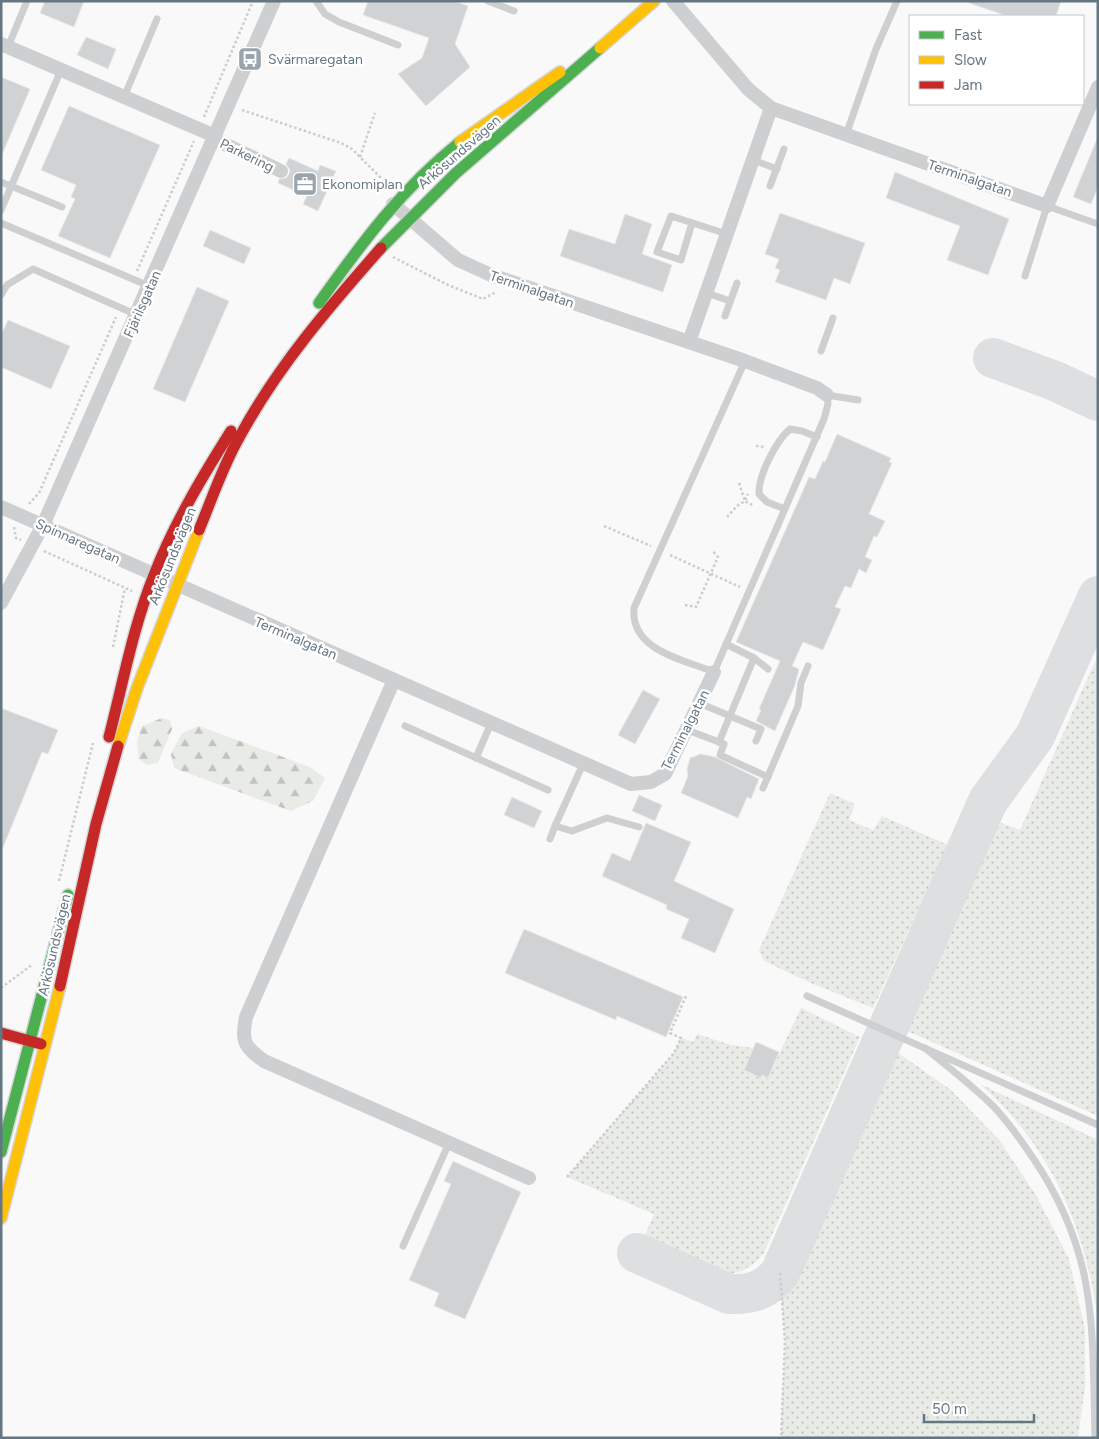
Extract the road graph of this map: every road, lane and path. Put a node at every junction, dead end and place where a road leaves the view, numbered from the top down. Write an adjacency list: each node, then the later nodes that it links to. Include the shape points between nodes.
1 (27, 1): 11 (lane)
2 (274, 1): 16 (street, Fjärilsgatan)
3 (316, 1): 12 (lane, via 325,14 338,22)
4 (488, 1): 8 (lane)
5 (654, 1): 10 (main road, Arkösundsvägen)
6 (673, 1): 17 (street, Terminalgatan, via 748,89)
7 (897, 1): 19 (lane, via 876,48)
8 (514, 11)
9 (157, 20): 15 (lane)
10 (610, 40): 31 (main road, Arkösundsvägen, via 475,130); 35 (main road, Arkösundsvägen, via 456,173)
11 (4, 45): 13 (street)
12 (398, 45)
13 (62, 70): 15 (street); 27 (lane)
14 (1096, 96): 32 (street)
15 (124, 97): 20 (street)
16 (229, 106): 20 (street, Fjärilsgatan); 22 (path, via 341,143)
17 (771, 108): 19 (street, Terminalgatan); 23 (street)
18 (375, 113): 22 (path)
19 (846, 135): 32 (street, Terminalgatan)
20 (215, 138): 25 (street, Parkering); 44 (street, Fjärilsgatan)
21 (784, 149): 24 (lane)
22 (360, 157): 28 (path)
23 (753, 160): 24 (lane); 39 (street)
24 (777, 169): 29 (lane)
25 (281, 171)
26 (1, 182): 27 (lane)
27 (12, 186): 33 (lane); 34 (lane)
28 (389, 186): 30 (path); 31 (path)
29 (770, 186)
30 (384, 193)
31 (396, 201): 35 (street, Terminalgatan); 66 (main road, Arkösundsvägen, via 298,331 240,417 193,494)
32 (1047, 206): 37 (lane); 41 (lane)
33 (62, 207)
34 (1, 210)
35 (409, 218): 40 (main road, Arkösundsvägen); 42 (street, Terminalgatan, via 458,260)
36 (692, 223): 36 (lane, via 670,216 657,252 681,260); 39 (lane)
37 (1098, 224)
38 (2, 225): 44 (lane)
39 (727, 234): 45 (street)
40 (385, 243): 42 (path, via 394,258 483,299); 67 (main road, Arkösundsvägen, via 325,312 279,372 240,437)
41 (1025, 276)
42 (509, 282): 51 (street, Terminalgatan)
43 (737, 283): 47 (lane)
44 (149, 286): 48 (street, Fjärilsgatan)
45 (707, 293): 47 (lane); 51 (street)
46 (1, 295): 48 (lane, via 7,285 33,269)
47 (730, 301): 49 (lane)
48 (137, 315): 61 (street, Fjärilsgatan)
49 (725, 316)
50 (833, 318): 52 (lane)
51 (689, 342): 53 (street, Terminalgatan)
52 (821, 351)
53 (745, 361): 54 (street, Terminalgatan); 63 (lane)
54 (827, 394): 55 (lane); 56 (lane, Terminalgatan, via 828,404)
55 (858, 400)
56 (816, 437): 58 (lane, Terminalgatan); 58 (lane, via 790,429 781,437 759,484 759,494 763,498)
57 (1, 508): 61 (street, Spinnaregatan)
58 (785, 509): 60 (lane, Terminalgatan)
59 (727, 517): 60 (path, via 745,501)
60 (781, 519): 69 (lane, Terminalgatan)
61 (43, 525): 66 (street, Spinnaregatan); 70 (street, Fjärilsgatan)
62 (604, 526): 63 (path)
63 (660, 550): 65 (path); 77 (lane, via 634,608 633,620 638,634 659,650)
64 (712, 550): 65 (path, via 718,556)
65 (711, 573): 69 (path); 71 (path, via 696,607)
66 (154, 576): 67 (street, Terminalgatan); 101 (main road, Arkösundsvägen, via 127,665)
67 (176, 585): 78 (street, Terminalgatan); 102 (main road, Arkösundsvägen, via 137,688 101,805)
68 (125, 588): 73 (path)
69 (749, 591): 72 (lane, Terminalgatan)
70 (3, 596)
71 (685, 605)
72 (726, 644): 74 (lane); 77 (lane, Terminalgatan)
73 (112, 651)
74 (754, 658): 76 (lane); 80 (lane)
75 (808, 666): 89 (lane, via 801,683 798,706)
76 (768, 669)
77 (714, 672): 79 (street, Terminalgatan)
78 (394, 680): 81 (street, Terminalgatan); 105 (street, via 246,1017 242,1034 247,1048 264,1061)
79 (699, 704): 80 (lane); 83 (street, Terminalgatan)
80 (729, 716): 85 (lane, via 761,729); 86 (lane)
81 (491, 723): 87 (lane); 88 (street, Terminalgatan)
82 (405, 726): 87 (lane)
83 (687, 730): 86 (lane); 88 (street, Terminalgatan, via 665,774 651,782 631,784)
84 (94, 740): 95 (path)
85 (756, 741)
86 (719, 742): 89 (lane, via 724,744 720,755)
87 (476, 758): 91 (lane)
88 (583, 764): 92 (lane)
89 (768, 777): 90 (lane)
90 (763, 788)
91 (548, 790)
92 (555, 826): 93 (lane, via 572,831 607,818); 94 (lane)
93 (638, 827)
94 (550, 839)
95 (58, 887)
96 (36, 959): 97 (path)
97 (1, 988)
98 (686, 996): 107 (path, via 670,1034 681,1038 674,1053)
99 (807, 996): 103 (lane)
100 (1, 1033): 101 (main road)
101 (30, 1042): 102 (main road); 106 (main road, Arkösundsvägen)
102 (46, 1046): 109 (main road, Arkösundsvägen)
103 (925, 1048): 104 (lane); 112 (lane, via 1014,1129 1062,1204 1079,1249 1090,1301 1095,1364)
104 (1098, 1125)
105 (449, 1143): 108 (street); 110 (lane)
106 (1, 1152)
107 (567, 1177)
108 (529, 1178)
109 (1, 1218)
110 (404, 1246)
111 (780, 1272): 113 (path, via 785,1341)
112 (1095, 1436)
113 (781, 1438)

